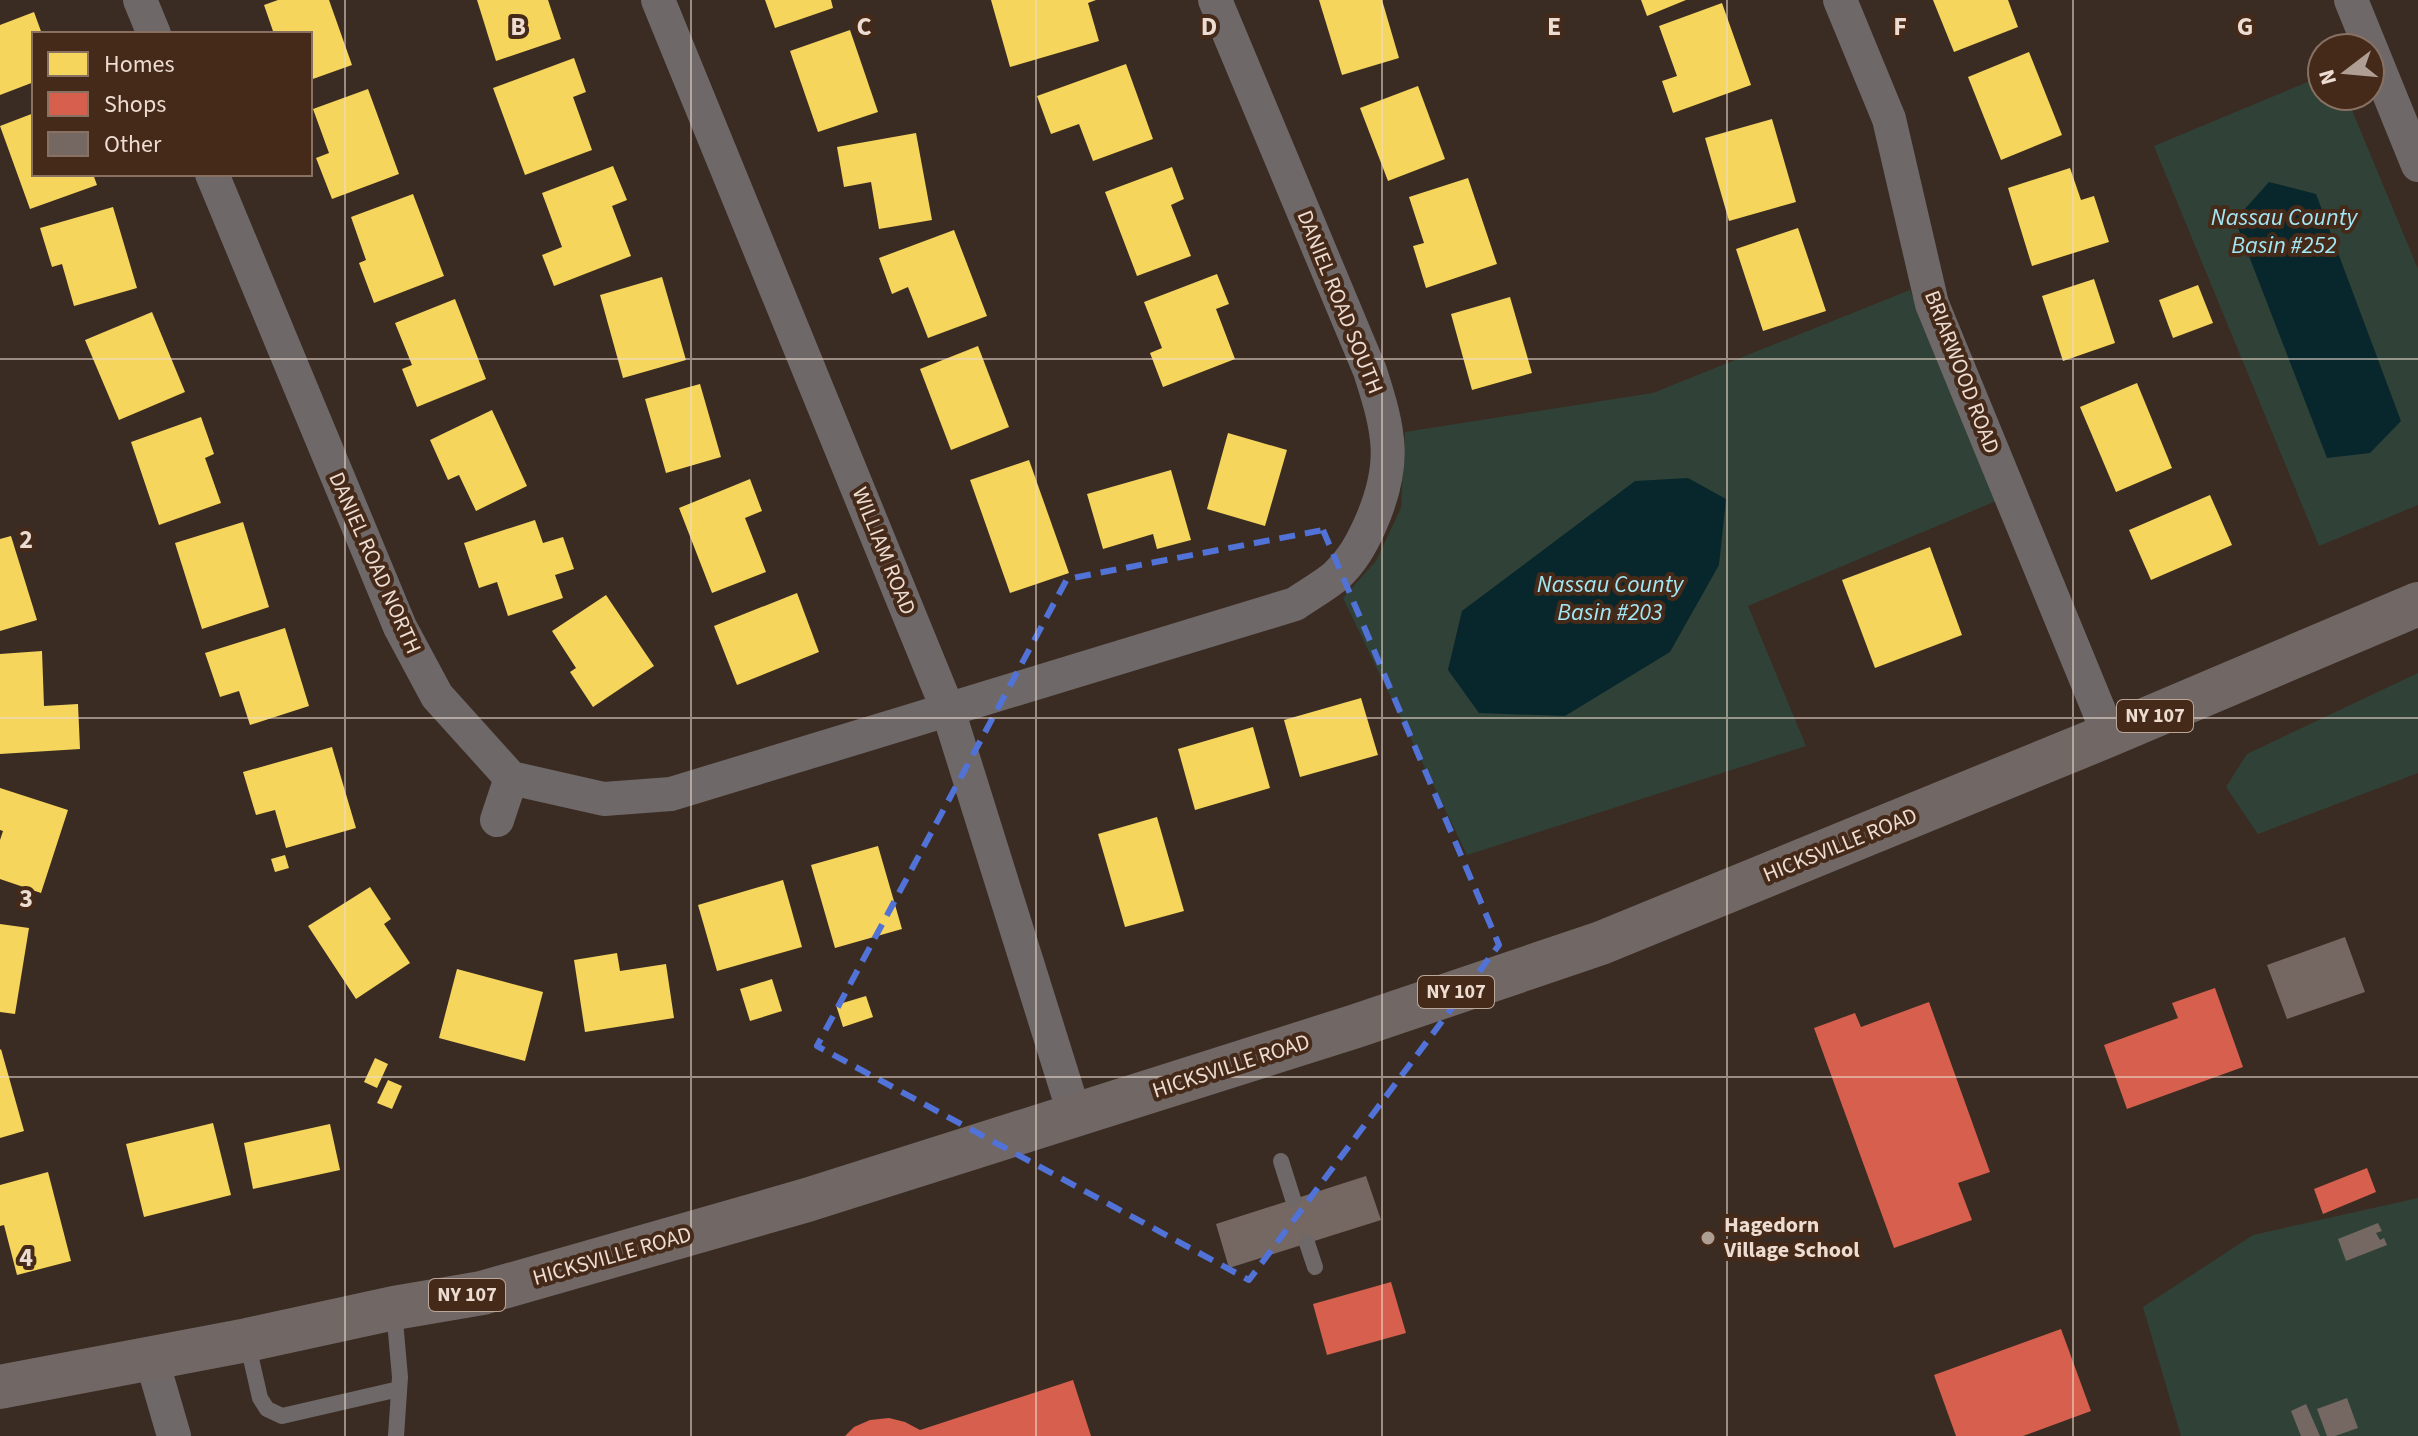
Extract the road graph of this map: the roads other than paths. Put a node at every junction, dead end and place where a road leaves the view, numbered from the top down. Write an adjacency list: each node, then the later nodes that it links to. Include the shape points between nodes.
1 (140, 0): 6 (street)
2 (658, 0): 10 (street, WILLIAM ROAD)
3 (1215, 0): 10 (street, DANIEL ROAD SOUTH, via 1370,371 1384,415 1389,467 1382,498 1359,550 1335,576 1295,604)
4 (1840, 0): 11 (street, BRIARWOOD ROAD, via 1889,119 1932,304)
5 (2351, 0): 7 (street)
6 (153, 32)
7 (2418, 165)
8 (213, 176): 12 (street, DANIEL ROAD NORTH, via 400,627 437,696)
9 (2418, 604): 11 (main road, HICKSVILLE ROAD / NY 107)
10 (948, 710): 12 (street, via 671,794 604,799); 14 (street, WILLIAM ROAD)
11 (2109, 735): 14 (main road, HICKSVILLE ROAD / NY 107, via 1601,943)
12 (511, 778): 13 (street)
13 (497, 820)
14 (1075, 1116): 19 (main road, HICKSVILLE ROAD / NY 107, via 482,1293)
15 (1281, 1161): 16 (lane)
16 (1293, 1199)
17 (1307, 1243): 18 (lane)
18 (1315, 1267)
19 (394, 1308): 20 (main road, HICKSVILLE ROAD / NY 107); 23 (lane)
20 (247, 1340): 21 (main road, HICKSVILLE ROAD / NY 107); 23 (lane, via 260,1398 267,1409 282,1416)
21 (135, 1360): 22 (main road, HICKSVILLE ROAD); 24 (street)
22 (0, 1387)
23 (399, 1389): 25 (lane)
24 (174, 1436)
25 (396, 1436)

